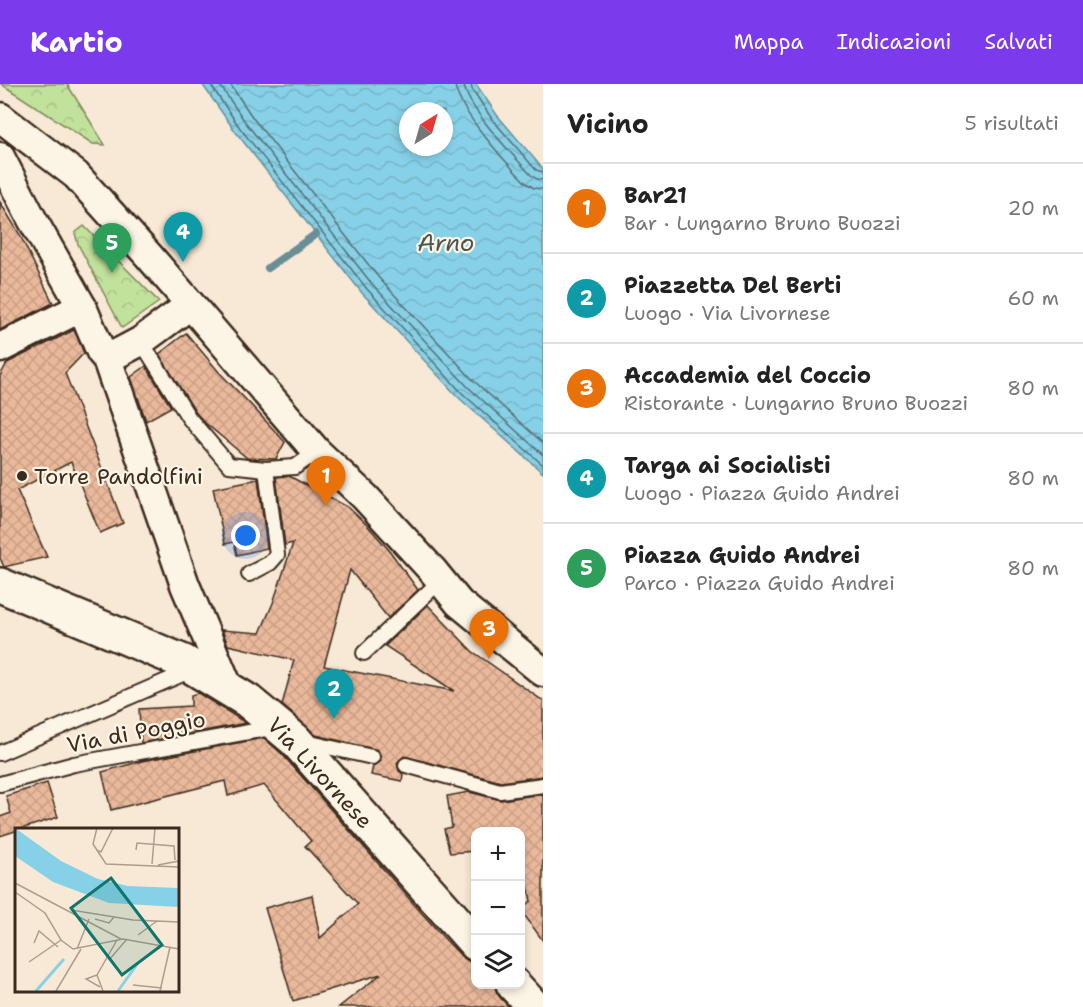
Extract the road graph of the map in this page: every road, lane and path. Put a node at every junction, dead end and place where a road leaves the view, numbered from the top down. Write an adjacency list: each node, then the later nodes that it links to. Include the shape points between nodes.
1 (0, 117): 3 (street, via 76,175)
2 (0, 158): 4 (street)
3 (190, 305): 5 (street); 8 (street)
4 (82, 307): 6 (street); 7 (street, via 100,352)
5 (141, 341): 7 (street); 9 (lane, via 189,418 229,465)
6 (0, 348)
7 (107, 359): 16 (street, via 185,585)
8 (317, 452): 9 (lane, via 295,467); 11 (street, via 365,497)
9 (266, 469): 10 (lane, via 277,555)
10 (249, 574)
11 (441, 580): 13 (lane); 15 (street, via 459,603)
12 (0, 585): 14 (main road, Via Livornese)
13 (364, 653)
14 (196, 668): 16 (main road, Via Livornese); 18 (lane)
15 (543, 672)
16 (228, 687): 17 (main road, Via Livornese)
17 (288, 733): 19 (lane); 21 (lane, Via di Poggio, via 74,764); 23 (main road, Via Livornese)
18 (0, 753)
19 (372, 757)
20 (406, 765): 22 (lane, via 500,792)
21 (0, 784)
22 (543, 784)
23 (471, 938)
24 (518, 989): 25 (main road)
25 (534, 1007)

